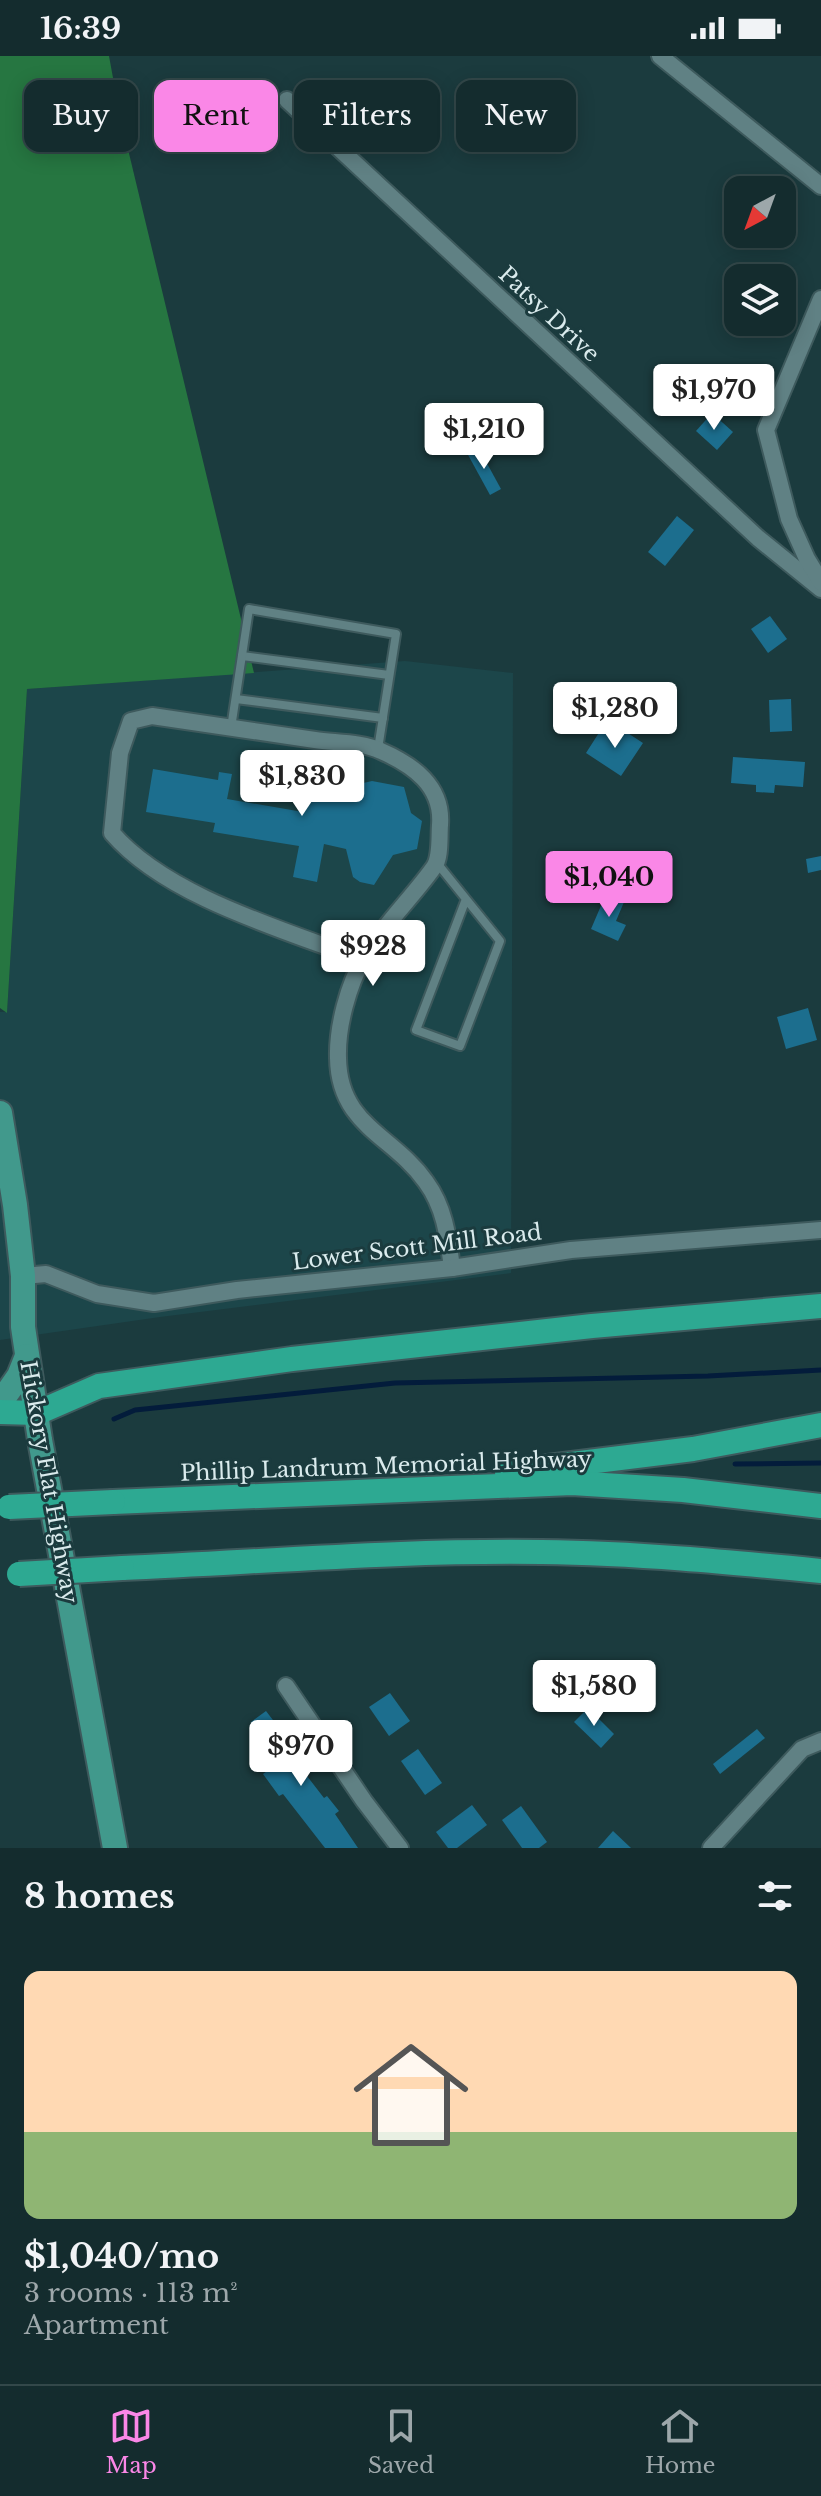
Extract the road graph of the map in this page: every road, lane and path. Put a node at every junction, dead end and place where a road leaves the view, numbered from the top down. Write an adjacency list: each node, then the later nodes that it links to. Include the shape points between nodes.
1 (660, 56): 3 (street)
2 (287, 100): 6 (street, Patsy Drive, via 758,538)
3 (821, 186)
4 (821, 299): 5 (street, via 766,430 789,519)
5 (821, 582)
6 (821, 589)
7 (242, 656): 8 (lane); 8 (lane, via 249,609 396,634); 9 (lane)
8 (389, 675): 10 (lane)
9 (236, 699): 10 (lane); 11 (lane)
10 (383, 718): 12 (lane)
11 (231, 728): 12 (street); 15 (street, via 152,716 131,721 120,753 112,833 126,849 197,896)
12 (378, 749): 13 (street, via 413,768 435,791 441,817)
13 (437, 863): 14 (lane); 15 (street)
14 (466, 899): 14 (lane, via 416,1030 460,1046 500,941)
15 (363, 960): 18 (street, via 339,1039 344,1093 350,1108 427,1182 447,1225)
16 (1, 1128): 19 (main road, Hickory Flat Highway)
17 (821, 1230): 18 (street, Lower Scott Mill Road, via 571,1250)
18 (452, 1268): 19 (street, Lower Scott Mill Road, via 154,1303 97,1294 46,1274)
19 (23, 1276): 21 (main road, Hickory Flat Highway)
20 (821, 1306): 24 (highway, via 292,1359 99,1386)
21 (27, 1356): 22 (main road); 24 (main road, Hickory Flat Highway)
22 (0, 1403)
23 (0, 1412): 24 (highway)
24 (37, 1413): 33 (main road, Hickory Flat Highway)
25 (821, 1425): 26 (highway, via 693,1449)
26 (374, 1491): 27 (highway, Phillip Landrum Memorial Highway, via 572,1483); 28 (highway, Phillip Landrum Memorial Highway, bridge)
27 (821, 1506)
28 (4, 1508)
29 (821, 1571): 30 (highway, bridge, via 541,1552)
30 (10, 1575)
31 (286, 1686): 34 (street)
32 (821, 1741): 35 (street, via 802,1749)
33 (115, 1848)
34 (400, 1848)
35 (711, 1848)

